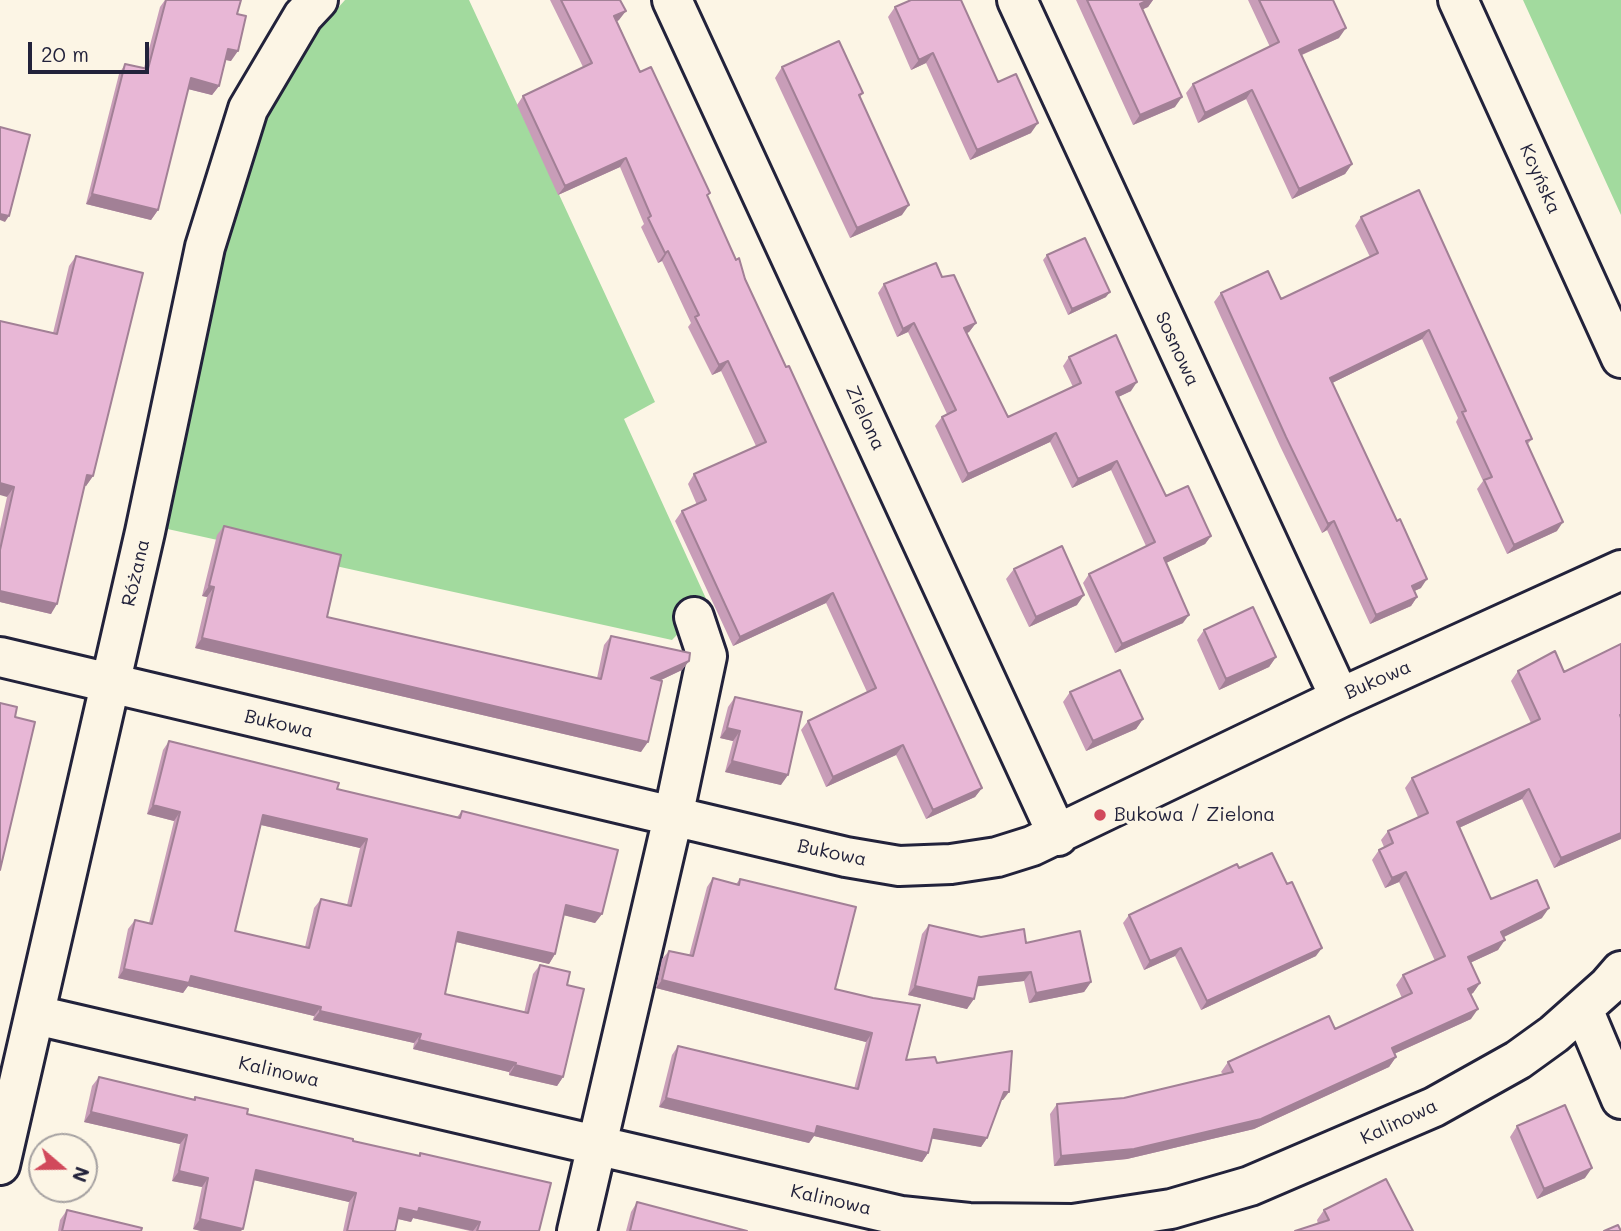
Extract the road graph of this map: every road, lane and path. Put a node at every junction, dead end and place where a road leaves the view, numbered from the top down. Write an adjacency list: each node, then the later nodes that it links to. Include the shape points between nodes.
1 (318, 0): 9 (street, Różana, via 303,16 248,109 205,247)
2 (672, 0): 12 (street, Zielona)
3 (1017, 0): 10 (street, Sosnowa)
4 (1458, 0): 5 (street, Kcyńska)
5 (1621, 358)
6 (1621, 570): 10 (street, Bukowa)
7 (694, 617): 11 (street, via 707,656)
8 (0, 657): 9 (street, Bukowa)
9 (109, 684): 11 (street, Bukowa); 15 (street, Różana)
10 (1340, 698): 12 (street, Bukowa)
11 (673, 817): 12 (street, Bukowa, via 899,866 997,857); 17 (street)
12 (1058, 835)
13 (1621, 971): 14 (street, Kalinowa)
14 (1583, 1009): 16 (street); 17 (street, Kalinowa, via 1518,1060 1434,1107 1345,1146 1250,1186 1184,1205 1073,1224 969,1223 901,1216)
15 (36, 1015): 17 (street, Kalinowa); 18 (street, Różana)
16 (1621, 1099)
17 (597, 1147): 19 (street)
18 (0, 1165)
19 (577, 1231)

